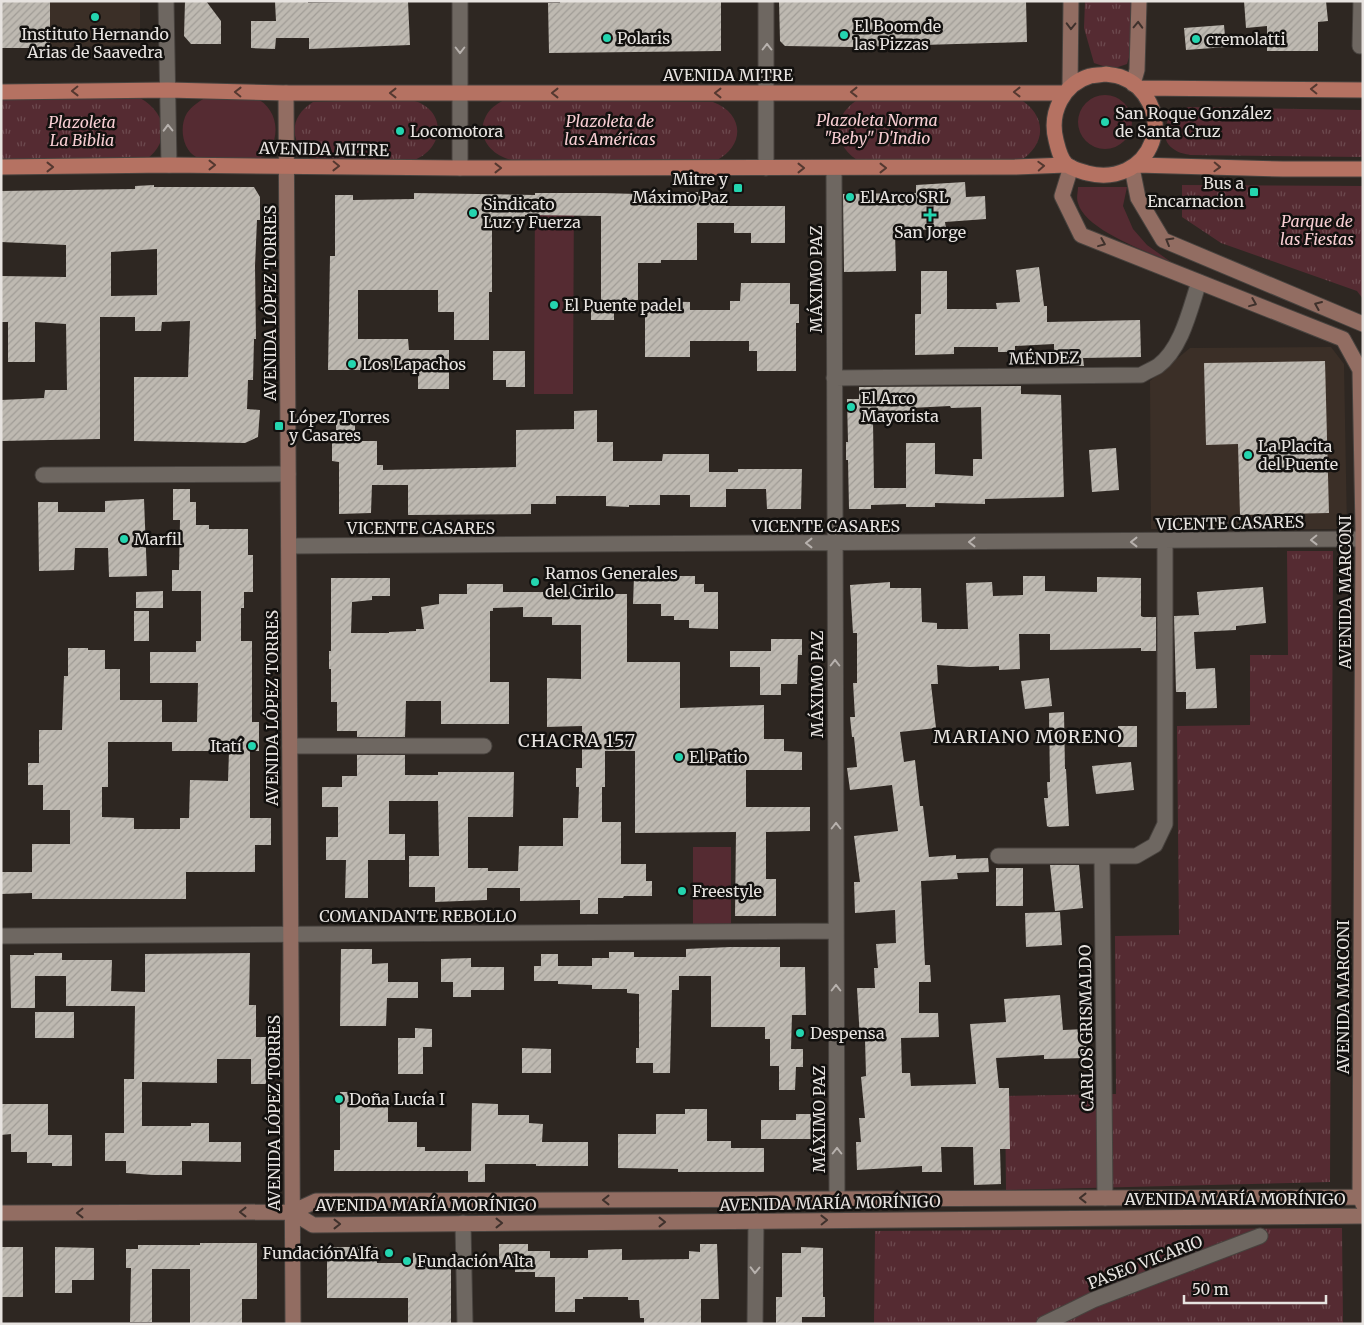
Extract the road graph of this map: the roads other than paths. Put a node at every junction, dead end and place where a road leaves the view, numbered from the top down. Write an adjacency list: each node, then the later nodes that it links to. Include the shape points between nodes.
1 (166, 1): 9 (street)
2 (460, 1): 15 (street, one-way to 15)
3 (766, 1): 14 (street, one-way to 3)
4 (1072, 1): 10 (main road, one-way to 10)
5 (1139, 1): 8 (main road, one-way to 5)
6 (1361, 1): 7 (street)
7 (1360, 46)
8 (1136, 86): 10 (main road, via 1121,77 1106,74 1090,76); 11 (main road, one-way to 8); 19 (main road, via 1146,95 1156,125 1146,155)
9 (168, 90): 12 (main road, AVENIDA MITRE, one-way to 12); 13 (main road, AVENIDA MITRE, one-way to 9); 16 (street, one-way to 9)
10 (1068, 90): 14 (main road, AVENIDA MITRE, one-way to 14); 18 (main road, via 1058,106 1054,135)
11 (1363, 90)
12 (1, 92)
13 (286, 92): 15 (main road, AVENIDA MITRE, one-way to 13); 17 (main road, AVENIDA LÓPEZ TORRES)
14 (767, 92): 15 (main road, AVENIDA MITRE, one-way to 15); 22 (street)
15 (460, 93): 21 (street)
16 (168, 165): 17 (main road, AVENIDA MITRE, one-way to 17); 20 (main road, AVENIDA MITRE, one-way to 16)
17 (287, 165): 21 (main road, AVENIDA MITRE, one-way to 21); 28 (main road, AVENIDA LÓPEZ TORRES)
18 (1069, 166): 19 (main road, via 1093,175 1108,176); 23 (main road, AVENIDA MITRE, one-way to 18); 25 (main road, AVENIDA MARCONI, one-way to 25, via 1062,196 1082,235)
19 (1135, 166): 24 (main road, one-way to 24); 26 (main road, one-way to 19, via 1163,240 1138,198)
20 (1, 167)
21 (460, 168): 22 (main road, AVENIDA MITRE, one-way to 22)
22 (766, 168): 23 (main road, AVENIDA MITRE, one-way to 23)
23 (834, 168): 27 (street, MÁXIMO PAZ)
24 (1363, 169)
25 (1199, 282): 27 (street, MÉNDEZ, via 1182,333 1172,350 1159,365 1141,375); 30 (main road, AVENIDA MARCONI, one-way to 30, via 1343,339 1360,370)
26 (1363, 324)
27 (834, 378): 32 (street, MÁXIMO PAZ)
28 (288, 474): 29 (street); 33 (main road, AVENIDA LÓPEZ TORRES)
29 (43, 475)
30 (1363, 539): 31 (street, VICENTE CASARES, one-way to 31); 42 (main road, AVENIDA MARCONI)
31 (1165, 541): 32 (street, VICENTE CASARES, one-way to 32); 37 (street, via 1165,824 1155,845 1136,856)
32 (834, 543): 33 (street, VICENTE CASARES, one-way to 33); 38 (street, MÁXIMO PAZ, one-way to 32)
33 (289, 546): 34 (main road, AVENIDA LÓPEZ TORRES)
34 (290, 746): 35 (street); 39 (main road, AVENIDA LÓPEZ TORRES)
35 (484, 746)
36 (998, 856): 37 (street)
37 (1102, 857): 41 (street, CARLOS GRISMALDO)
38 (836, 930): 39 (street, COMANDANTE REBOLLO); 43 (street, MÁXIMO PAZ, one-way to 38)
39 (290, 934): 40 (street, COMANDANTE REBOLLO); 44 (main road, AVENIDA LÓPEZ TORRES)
40 (1, 936)
41 (1105, 1198): 42 (main road, AVENIDA MARÍA MORÍNIGO); 43 (main road, AVENIDA MARÍA MORÍNIGO, one-way to 43)
42 (1362, 1199)
43 (837, 1200): 44 (main road, AVENIDA MARÍA MORÍNIGO, one-way to 44, via 316,1201)
44 (292, 1212): 45 (main road, one-way to 45); 48 (main road, AVENIDA MARÍA MORÍNIGO, one-way to 48, via 313,1225); 50 (main road, AVENIDA LÓPEZ TORRES)
45 (1, 1214)
46 (1363, 1216): 47 (main road, AVENIDA MARÍA MORÍNIGO, one-way to 46)
47 (756, 1221): 48 (main road, AVENIDA MARÍA MORÍNIGO, one-way to 47); 52 (street, one-way to 52)
48 (463, 1224): 51 (street)
49 (1260, 1236): 53 (street, PASEO VICARIO, via 1093,1300)
50 (292, 1324)
51 (465, 1324)
52 (755, 1324)
53 (1044, 1324)

